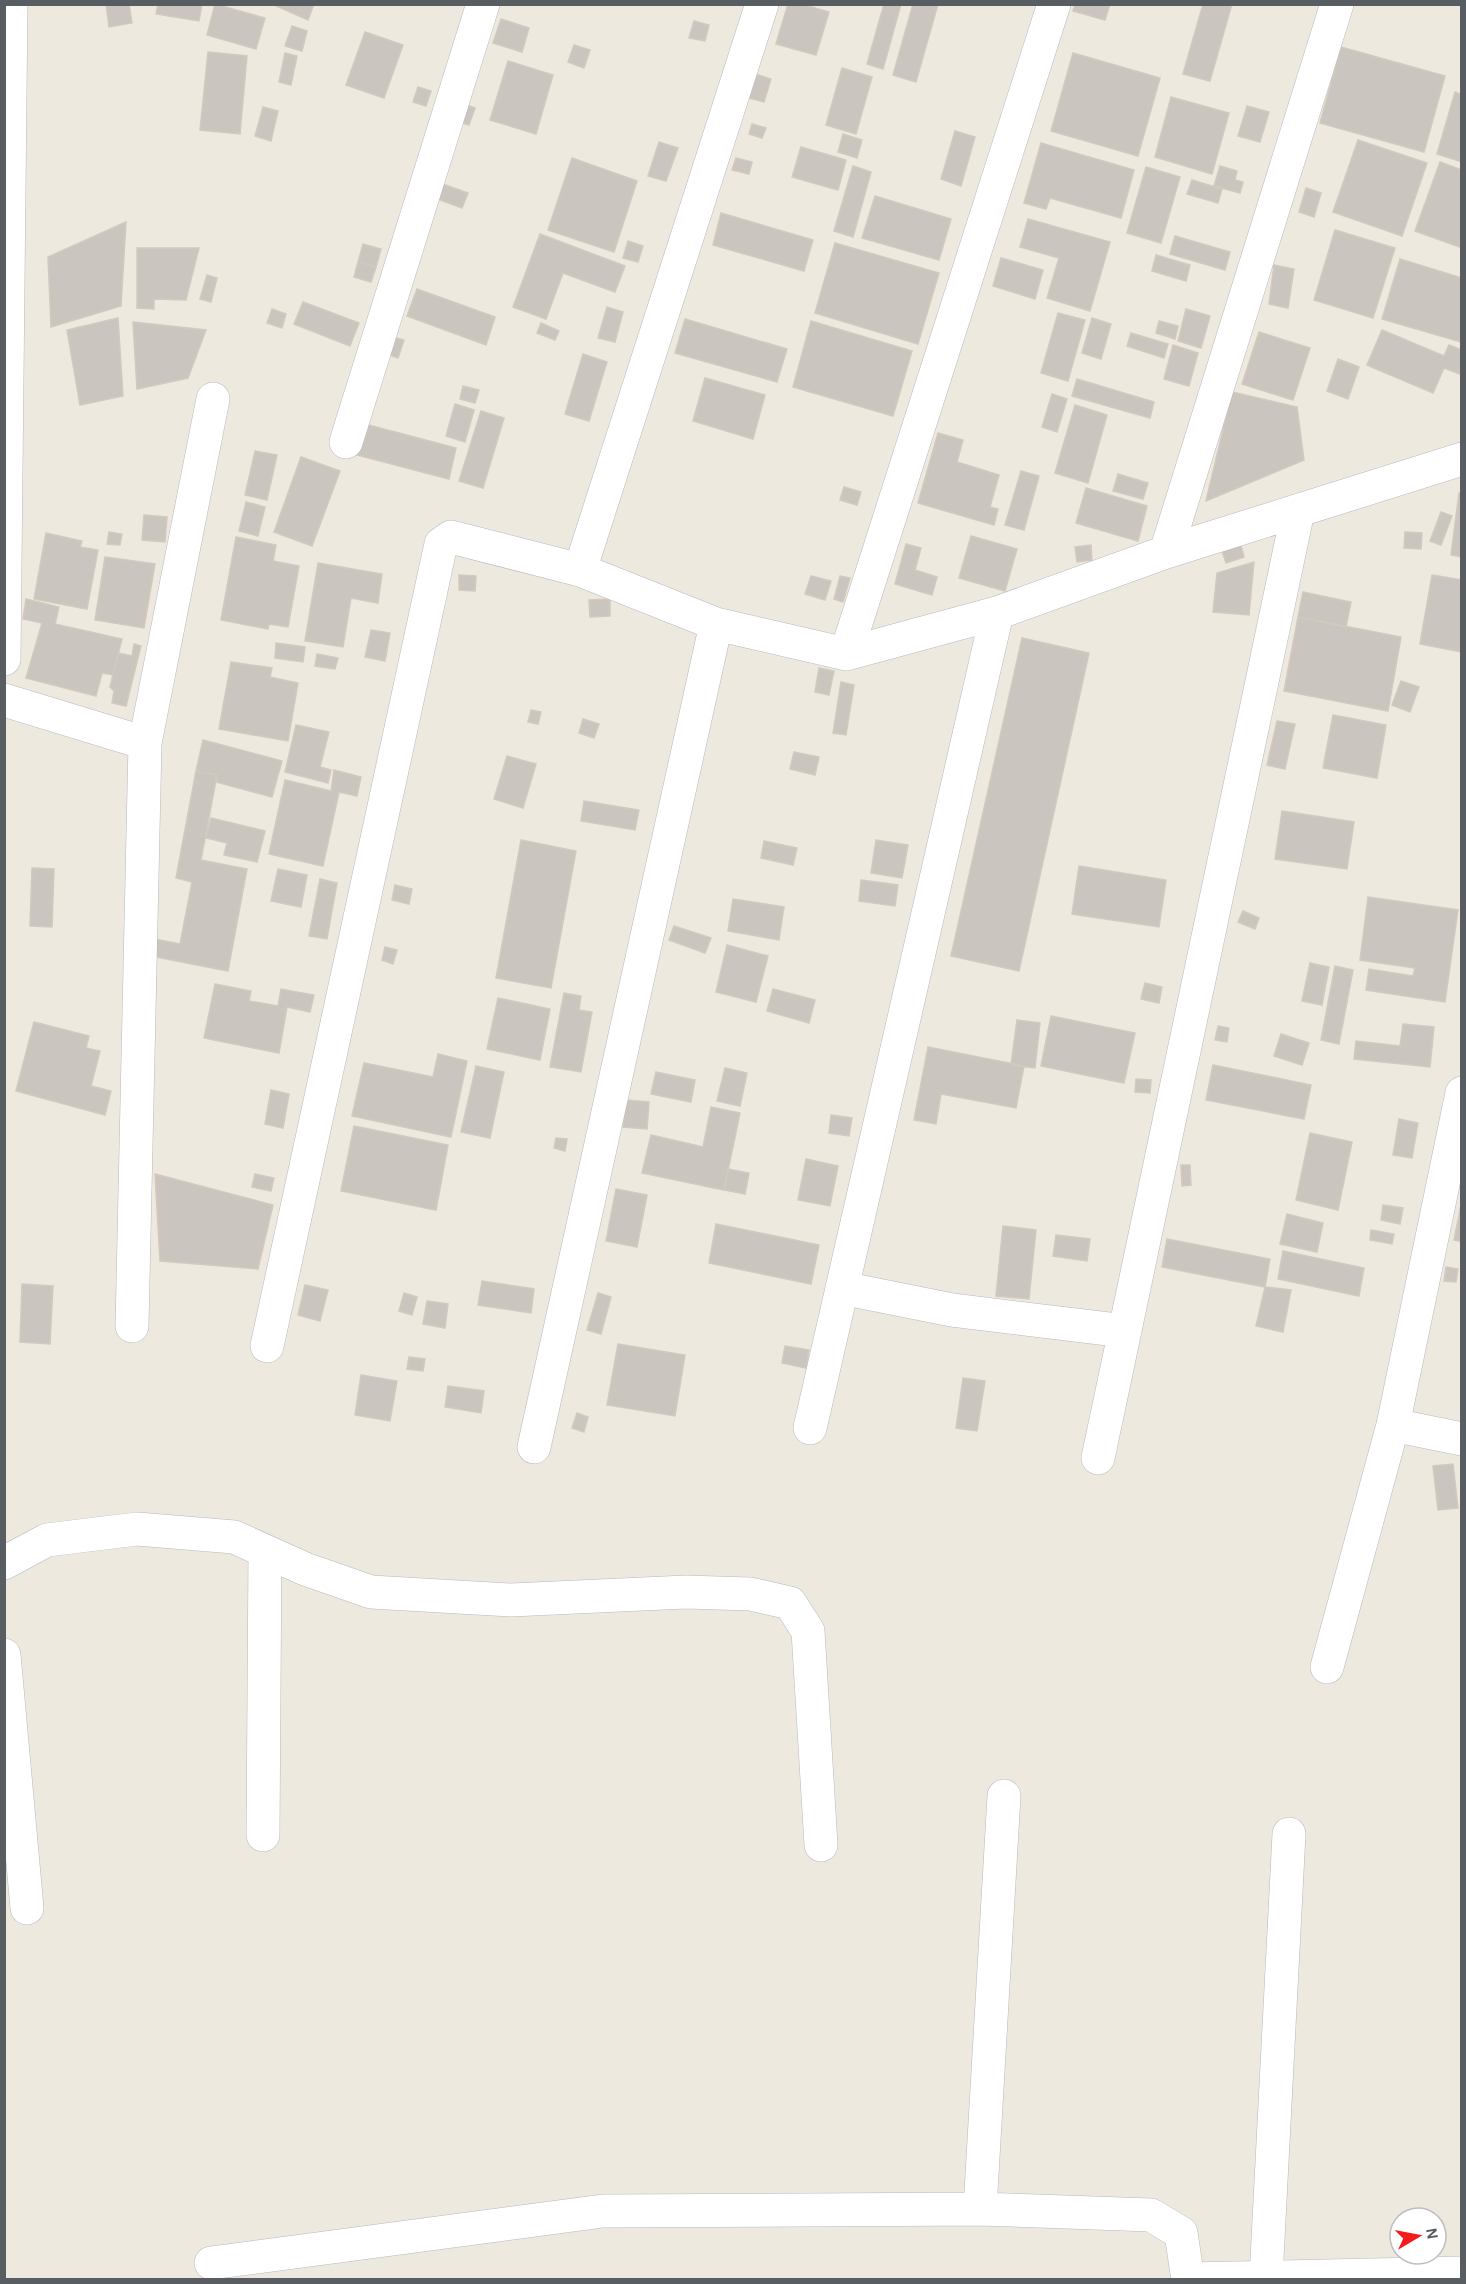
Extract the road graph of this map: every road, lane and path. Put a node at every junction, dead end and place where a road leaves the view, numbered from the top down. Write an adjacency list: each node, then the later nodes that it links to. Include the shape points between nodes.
1 (11, 4): 15 (street)
2 (483, 4): 7 (street)
3 (762, 4): 11 (street)
4 (1054, 4): 14 (street)
5 (1337, 4): 10 (street)
6 (213, 399): 17 (street)
7 (346, 442)
8 (1461, 459): 9 (street)
9 (1298, 511): 10 (street); 21 (street)
10 (1166, 552): 12 (street)
11 (580, 570): 13 (street); 22 (street, via 451,537 441,544)
12 (997, 613): 14 (street); 19 (street)
13 (716, 624): 14 (street); 26 (street)
14 (846, 654)
15 (4, 659)
16 (4, 700): 17 (street)
17 (146, 743): 20 (street)
18 (1461, 1092): 23 (street)
19 (842, 1288): 21 (street, via 952,1311); 24 (street)
20 (132, 1326)
21 (1125, 1331): 27 (street)
22 (267, 1346)
23 (1392, 1425): 25 (street); 31 (street)
24 (810, 1428)
25 (1461, 1439)
26 (534, 1446)
27 (1098, 1458)
28 (266, 1551): 29 (street, via 234,1537 137,1529 47,1540); 34 (street); 35 (street, via 371,1592 510,1600 750,1594 790,1603 808,1631)
29 (4, 1563)
30 (4, 1655): 36 (street)
31 (1327, 1667)
32 (1004, 1796): 37 (street)
33 (1289, 1834): 40 (street)
34 (263, 1835)
35 (821, 1845)
36 (27, 1908)
37 (980, 2210): 38 (street, via 603,2211); 41 (street, via 1151,2215 1181,2233)
38 (211, 2263)
39 (1461, 2273): 40 (street)
40 (1266, 2278): 41 (street)
41 (1188, 2279)

